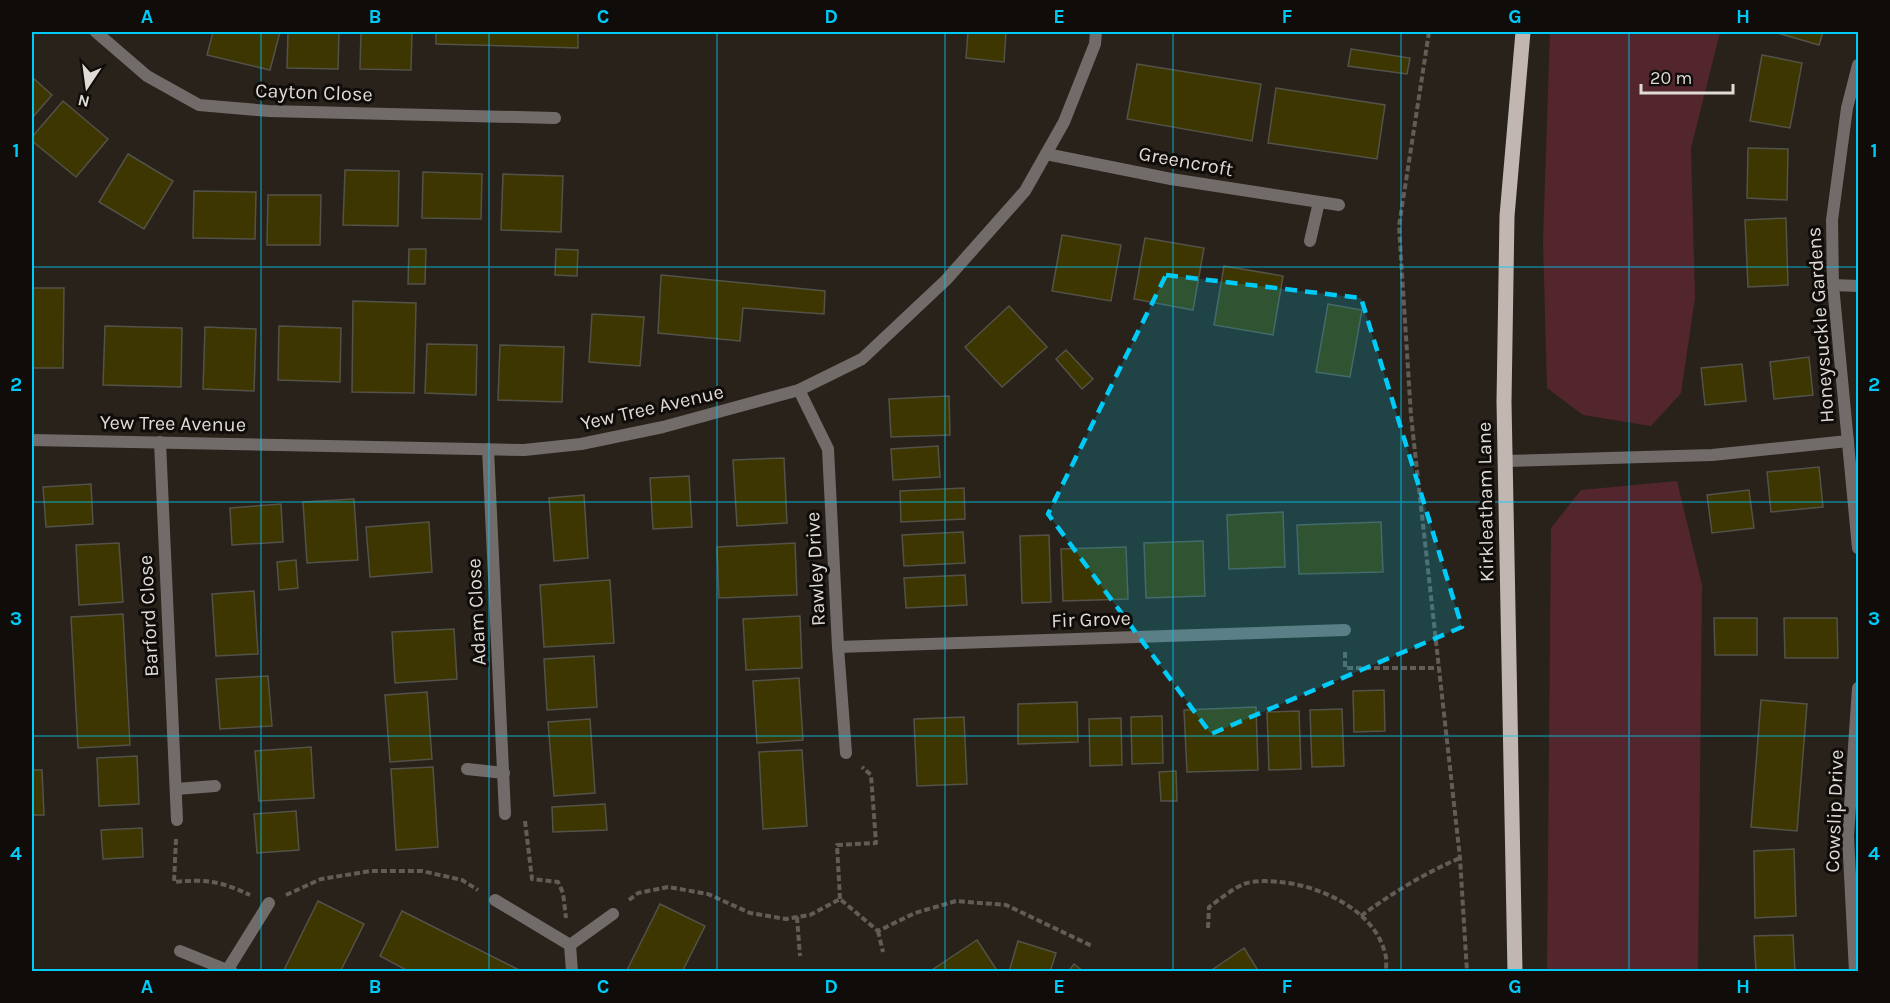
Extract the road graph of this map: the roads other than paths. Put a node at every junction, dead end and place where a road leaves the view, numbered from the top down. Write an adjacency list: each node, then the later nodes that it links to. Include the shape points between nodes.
1 (96, 32): 5 (street, Cayton Close, via 147,76 199,105 269,111)
2 (1096, 32): 6 (street, Yew Tree Avenue, via 1095,44 1064,122)
3 (1523, 32): 17 (main road, Kirkleatham Lane, via 1507,216)
4 (1858, 65): 10 (street, Honeysuckle Gardens, via 1847,108 1832,220)
5 (555, 118)
6 (1046, 154): 7 (street, Greencroft); 12 (street, Yew Tree Avenue, via 1025,191 946,280 862,359)
7 (1319, 202): 8 (street, Greencroft); 9 (street)
8 (1339, 205)
9 (1310, 241)
10 (1833, 285): 11 (street); 14 (street, Honeysuckle Gardens)
11 (1858, 286)
12 (799, 390): 16 (street, Yew Tree Avenue, via 663,427 581,444); 20 (street, Rawley Drive, via 828,449)
13 (32, 440): 15 (street, Yew Tree Avenue)
14 (1848, 441): 17 (street, via 1713,455); 18 (street)
15 (160, 442): 16 (street, Yew Tree Avenue); 26 (street, Barford Close)
16 (488, 449): 24 (street, Adam Close)
17 (1505, 461): 37 (main road, Kirkleatham Lane)
18 (1858, 548)
19 (1345, 630): 20 (street, Fir Grove)
20 (838, 647): 22 (street, Rawley Drive)
21 (1858, 688): 29 (street, Cowslip Drive)
22 (846, 753)
23 (467, 770): 24 (street)
24 (504, 773): 27 (street, Adam Close)
25 (215, 786): 26 (street)
26 (176, 789): 28 (street, Barford Close)
27 (506, 814)
28 (177, 820)
29 (1853, 836): 38 (street, Cowslip Drive)
30 (495, 900): 33 (street)
31 (269, 903): 35 (street)
32 (613, 914): 33 (street)
33 (570, 945): 36 (street)
34 (180, 951): 35 (street)
35 (230, 970)
36 (572, 972)
37 (1515, 972)
38 (1855, 972)

